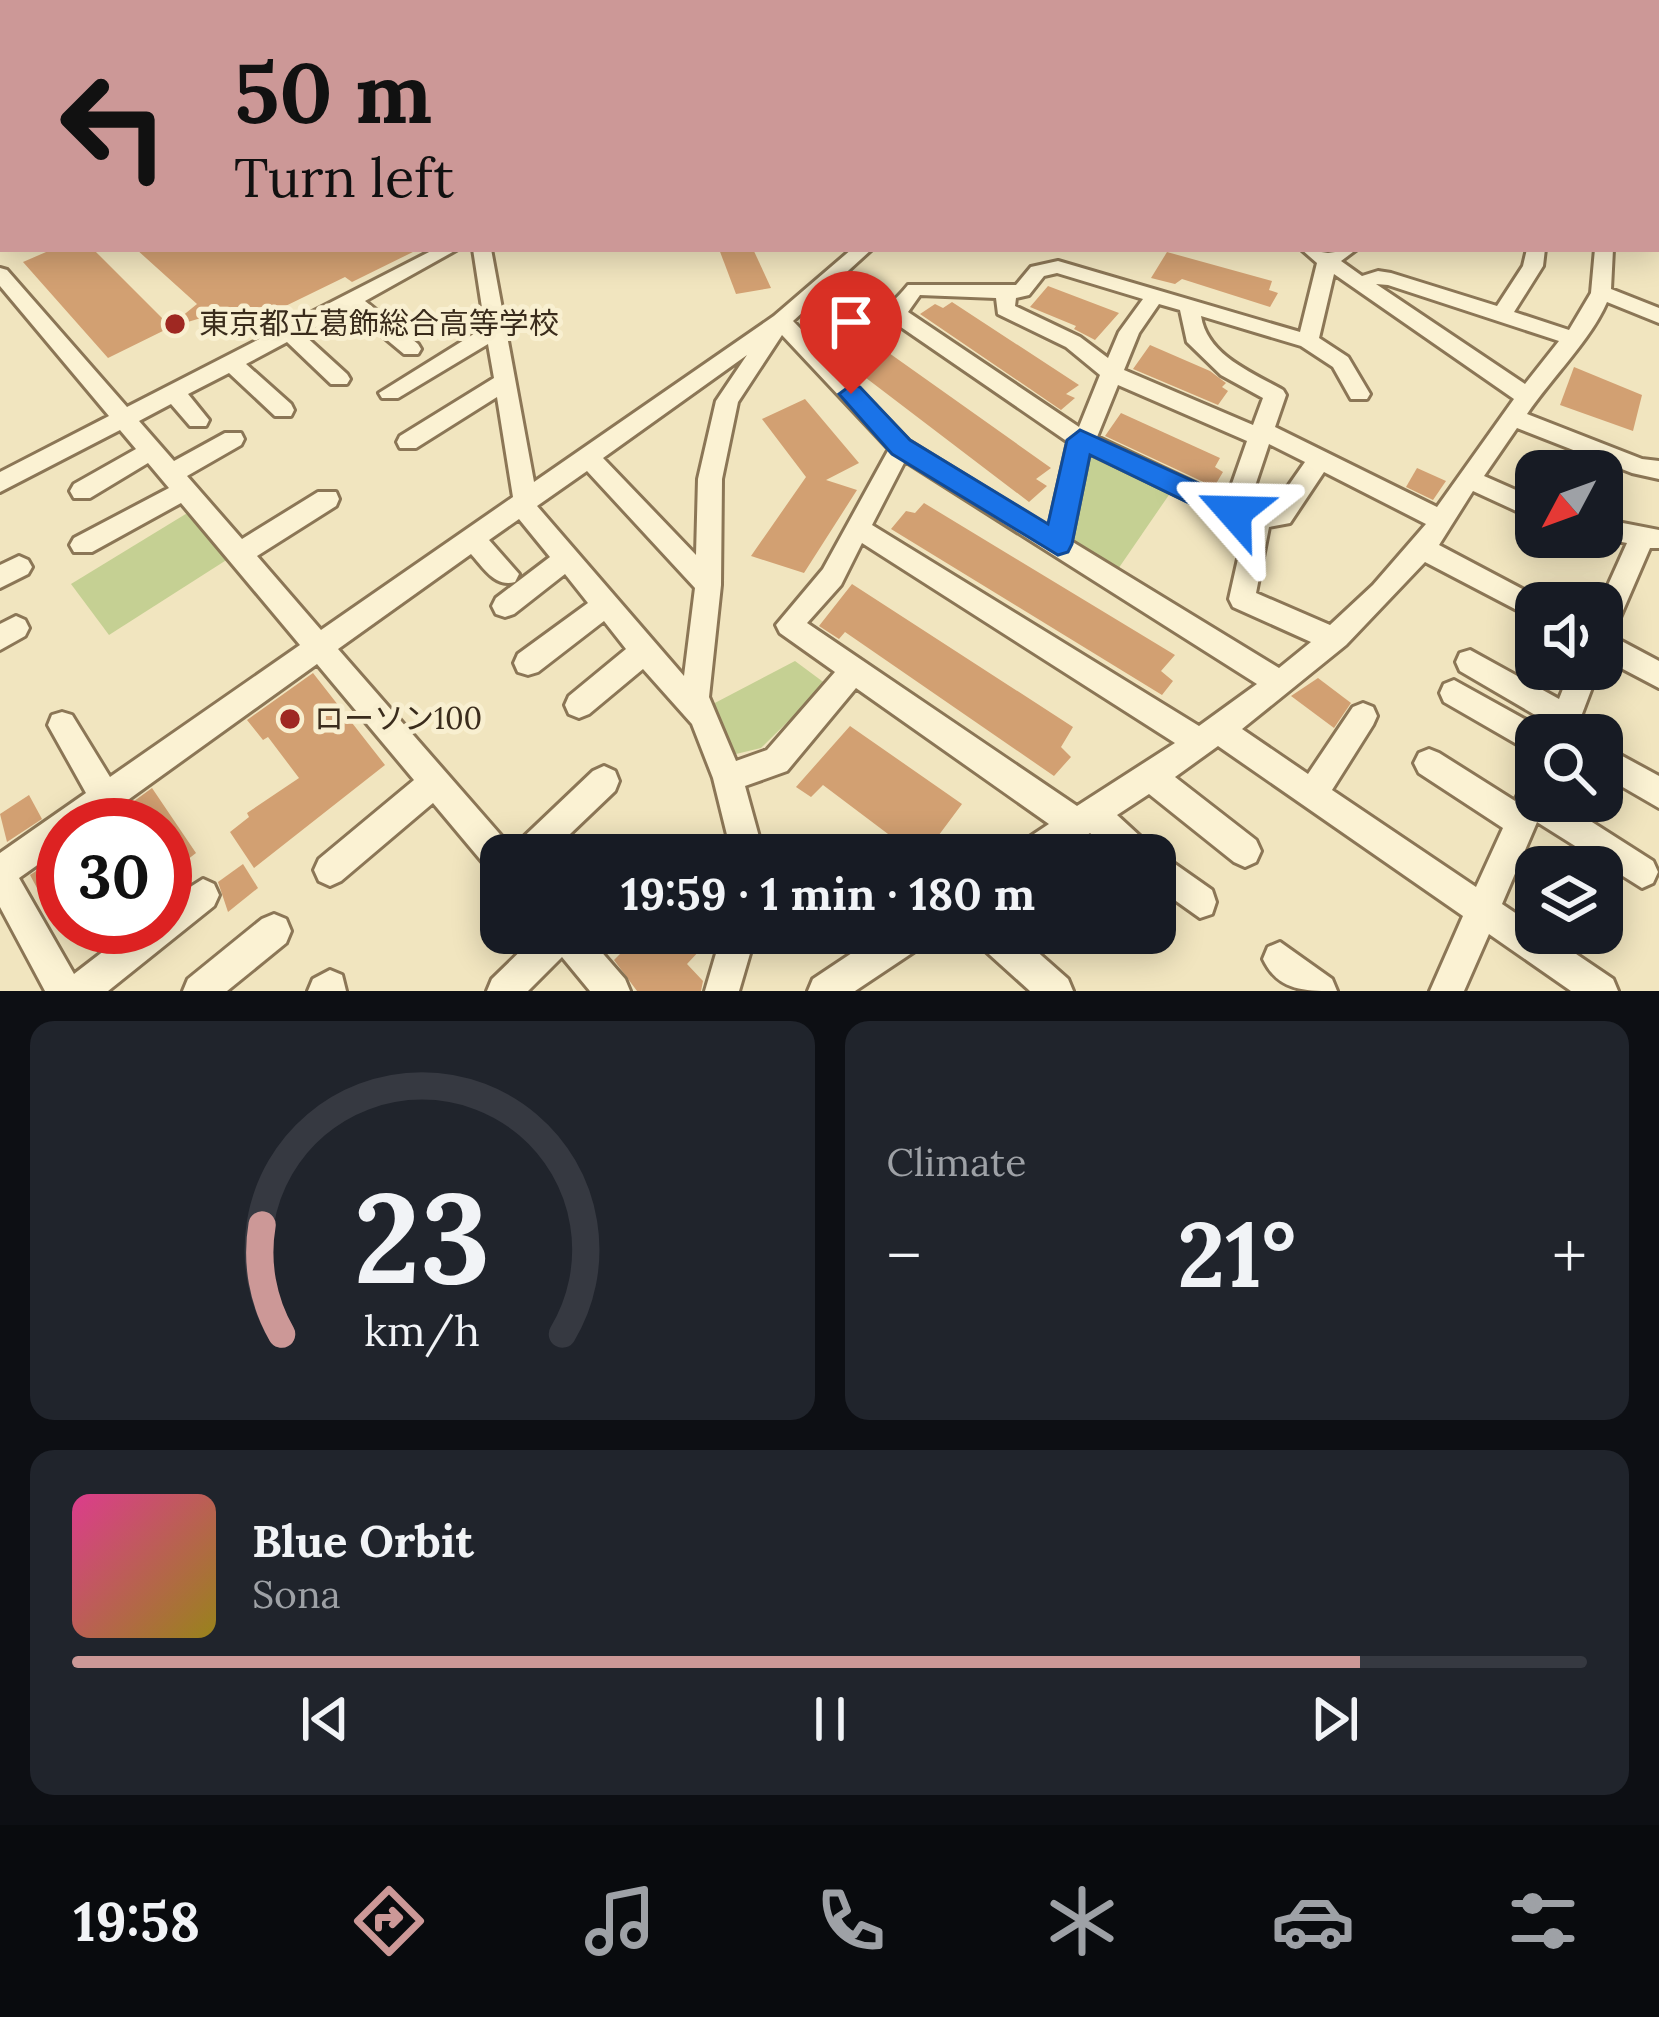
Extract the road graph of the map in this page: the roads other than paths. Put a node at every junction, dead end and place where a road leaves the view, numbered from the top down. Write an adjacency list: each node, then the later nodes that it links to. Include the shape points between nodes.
1 (443, 252): 13 (street)
2 (483, 252): 19 (street)
3 (860, 252): 18 (street)
4 (1536, 252): 16 (street)
5 (1604, 252): 10 (street)
6 (1318, 255): 8 (street); 23 (street)
7 (2, 279): 35 (street)
8 (1360, 283): 12 (street, via 1391,279); 21 (street)
9 (1006, 292): 11 (street, via 1022,291 1048,266); 15 (street, via 915,289); 27 (street, via 1005,309 1073,342)
10 (1603, 293): 17 (street); 22 (street)
11 (1154, 297): 14 (street); 27 (street)
12 (1451, 298): 16 (street); 21 (street)
13 (351, 300): 20 (street); 24 (street)
14 (1190, 306): 23 (street); 37 (street, via 1194,337 1229,370 1275,395)
15 (896, 314): 26 (street); 39 (street)
16 (1502, 314): 22 (street)
17 (1659, 316)
18 (781, 321): 26 (street); 43 (street); 64 (street, via 727,401 710,479)
19 (496, 330): 29 (street); 30 (street)
20 (289, 333): 25 (street); 28 (street)
21 (1439, 338): 33 (street)
22 (1576, 339): 33 (street)
23 (1308, 341): 32 (street, via 1341,362)
24 (412, 350)
25 (232, 363): 31 (street); 34 (street)
26 (826, 367): 41 (street)
27 (1113, 374): 37 (street); 39 (street)
28 (339, 379)
29 (504, 382): 40 (street); 52 (street)
30 (390, 392)
31 (174, 393): 35 (street); 36 (street)
32 (1359, 394)
33 (1522, 408): 45 (street); 46 (street)
34 (284, 410)
35 (124, 418): 42 (street); 48 (street)
36 (198, 420)
37 (1260, 434): 44 (street); 53 (street)
38 (233, 439): 47 (street)
39 (1082, 440): 53 (street); 58 (street)
40 (408, 442)
41 (901, 447): 55 (street); 58 (street)
42 (151, 451): 47 (street); 49 (street)
43 (589, 458): 52 (street); 64 (street)
44 (1320, 459): 53 (street, via 1281,516); 54 (street)
45 (1659, 470)
46 (1469, 479): 51 (street); 54 (street)
47 (178, 482): 59 (street); 61 (street)
48 (0, 483)
49 (82, 491)
50 (327, 499): 61 (street)
51 (1515, 500)
52 (524, 504): 57 (street); 62 (street)
53 (1246, 518): 69 (street, via 1242,599)
54 (1443, 521): 60 (street)
55 (861, 530): 75 (street, via 789,625); 85 (street)
56 (1651, 537): 65 (street)
57 (473, 540): 63 (street); 70 (street)
58 (1058, 544): 77 (street)
59 (83, 545)
60 (1422, 548): 66 (street); 69 (street)
61 (241, 554): 70 (street)
62 (566, 560): 67 (street); 68 (street)
63 (506, 574)
64 (708, 585): 82 (street, via 695,698)
65 (1623, 590)
66 (1515, 598)
67 (605, 605): 71 (street); 74 (street)
68 (505, 606)
69 (1333, 639): 77 (street)
70 (320, 648): 90 (street); 94 (street)
71 (644, 651): 79 (street); 82 (street)
72 (1623, 655): 76 (street)
73 (1470, 662): 80 (street)
74 (528, 663)
75 (853, 671): 89 (street, via 777,760); 96 (street)
76 (1659, 675)
77 (1280, 684): 85 (street)
78 (1454, 693): 84 (street)
79 (579, 705)
80 (1540, 714)
81 (1363, 716): 93 (street)
82 (706, 724): 89 (street)
83 (62, 725): 94 (street)
84 (1515, 729)
85 (1209, 736): 88 (street); 93 (street)
86 (1429, 763): 95 (street)
87 (1623, 772): 92 (street)
88 (1150, 776): 96 (street); 105 (street)
89 (728, 778): 100 (street)
90 (435, 782): 103 (street); 106 (street)
91 (604, 782): 99 (street)
92 (1659, 793)
93 (1312, 794): 113 (street)
94 (106, 797)
95 (1515, 798)
96 (1083, 819): 101 (street); 102 (street)
97 (1521, 822): 113 (street)
98 (1559, 822): 107 (street)
99 (548, 834)
100 (743, 834)
101 (1061, 834)
102 (1108, 834)
103 (480, 835)
104 (36, 847): 108 (street)
105 (1246, 851)
106 (330, 870)
107 (1642, 872)
108 (0, 873): 122 (street)
109 (1176, 883): 111 (street)
110 (203, 895): 112 (street)
111 (1200, 902)
112 (192, 904)
113 (1483, 910): 131 (street); 132 (street)
114 (274, 931): 124 (street)
115 (127, 954): 123 (street)
116 (542, 954): 125 (street)
117 (581, 954): 126 (street)
118 (733, 954): 127 (street)
119 (880, 954): 128 (street)
120 (1015, 954): 129 (street)
121 (1280, 959): 130 (street)
122 (64, 991)
123 (80, 991)
124 (200, 991)
125 (504, 991)
126 (613, 991)
127 (722, 991)
128 (825, 991)
129 (1056, 991)
130 (1320, 991)
131 (1447, 991)
132 (1601, 991)

